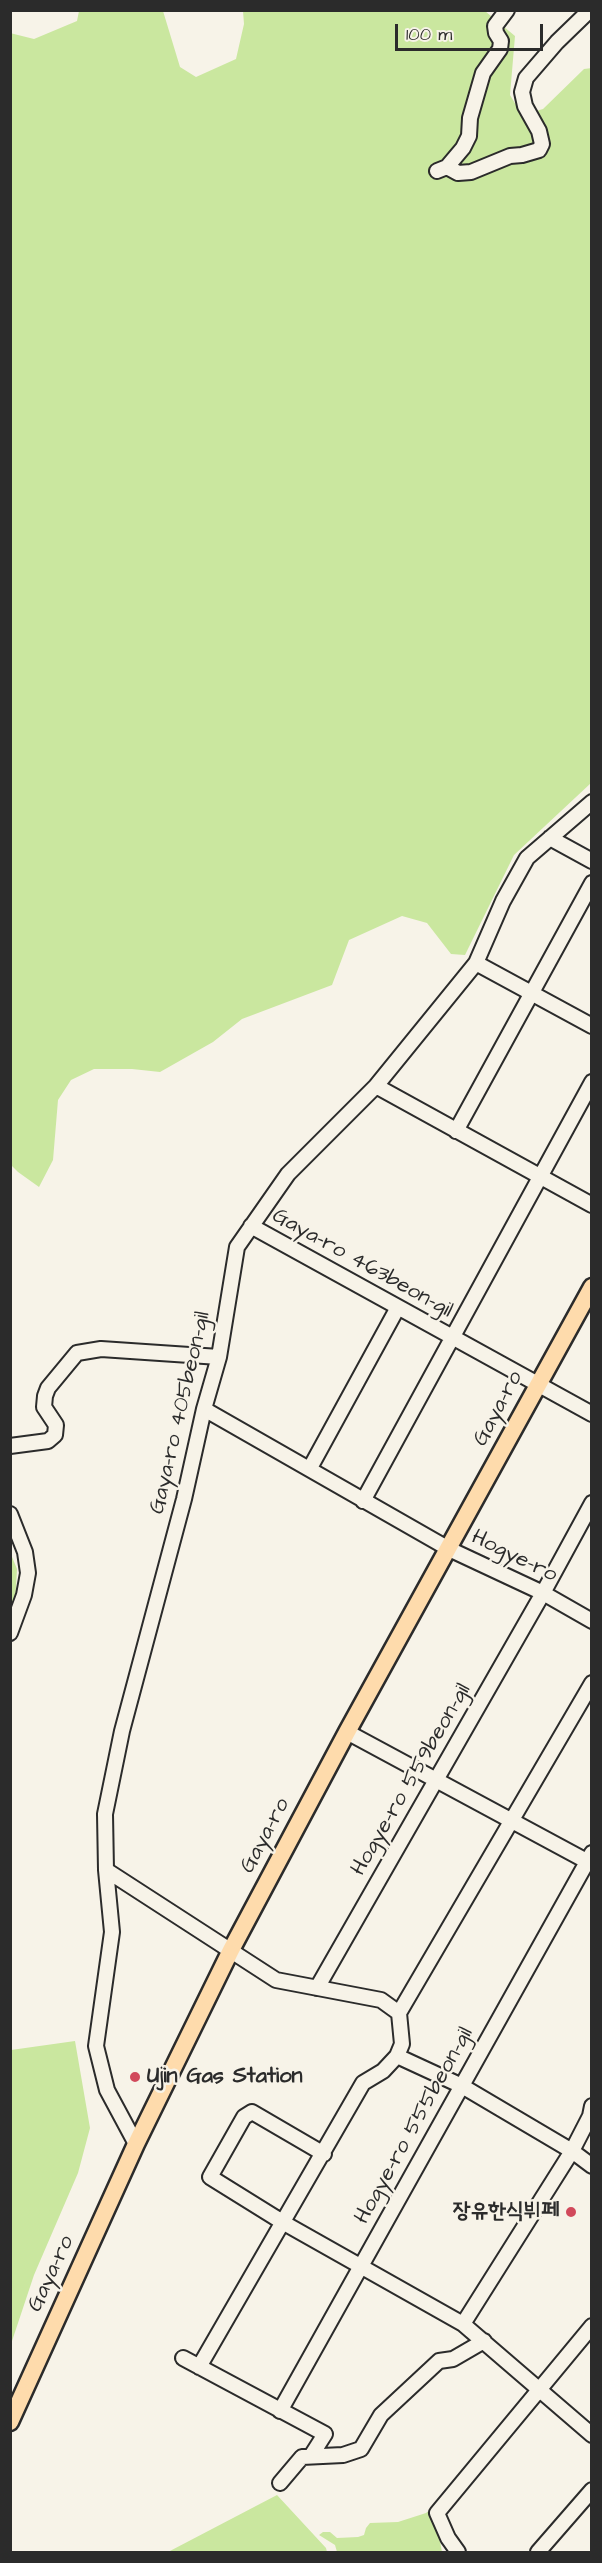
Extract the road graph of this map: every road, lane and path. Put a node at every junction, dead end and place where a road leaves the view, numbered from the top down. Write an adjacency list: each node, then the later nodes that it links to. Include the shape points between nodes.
1 (507, 10): 2 (street, via 495,26 500,49 483,73 469,136 442,169 471,172 510,156 539,150 539,131 522,92 526,78)
2 (590, 10)
3 (591, 802): 4 (street, Gaya-ro 405beon-gil)
4 (550, 838): 5 (street); 7 (street, Gaya-ro 405beon-gil, via 527,858)
5 (591, 861)
6 (591, 883): 8 (street)
7 (476, 963): 8 (street); 11 (street, Gaya-ro 405beon-gil)
8 (530, 994): 9 (street); 12 (street)
9 (591, 1026)
10 (591, 1082): 13 (street, Gaya-ro 463beon-gil)
11 (376, 1086): 12 (street); 15 (street, Gaya-ro 405beon-gil, via 288,1174)
12 (456, 1131): 13 (street)
13 (541, 1176): 14 (street); 18 (street, Gaya-ro 463beon-gil)
14 (591, 1205)
15 (250, 1226): 17 (street, Gaya-ro 463beon-gil); 19 (street, Gaya-ro 405beon-gil, via 237,1247)
16 (591, 1287): 20 (main road, Gaya-ro)
17 (397, 1309): 18 (street, Gaya-ro 463beon-gil); 24 (street)
18 (453, 1338): 20 (street, Gaya-ro 463beon-gil); 25 (street)
19 (219, 1357): 21 (street, Gaya-ro 405beon-gil); 23 (street, via 101,1349 77,1353 45,1396 44,1407 56,1425 55,1435 48,1441)
20 (537, 1386): 22 (street, Gaya-ro 463beon-gil); 28 (main road, Gaya-ro)
21 (204, 1409): 24 (street, Hogye-ro); 37 (street, Gaya-ro 405beon-gil, via 122,1731 105,1814)
22 (591, 1414)
23 (10, 1446)
24 (310, 1468): 25 (street, Hogye-ro)
25 (363, 1501): 28 (street, Hogye-ro)
26 (591, 1503): 29 (street, Hogye-ro 559beon-gil)
27 (10, 1514): 31 (street, via 25,1552 28,1573)
28 (449, 1549): 29 (street, Hogye-ro); 33 (main road, Gaya-ro)
29 (543, 1593): 30 (street, Hogye-ro); 34 (street, Hogye-ro 559beon-gil)
30 (591, 1621)
31 (10, 1633)
32 (591, 1683): 35 (street)
33 (347, 1732): 34 (street, Hogye-ro 555beon-gil); 38 (main road, Gaya-ro)
34 (436, 1781): 35 (street, Hogye-ro 555beon-gil); 39 (street, Hogye-ro 559beon-gil)
35 (511, 1822): 36 (street, Hogye-ro 555beon-gil); 40 (street)
36 (590, 1860): 42 (street, Hogye-ro 555beon-gil)
37 (106, 1870): 38 (street); 44 (street, Gaya-ro 405beon-gil, via 112,1932 96,2046 106,2090)
38 (231, 1950): 39 (street, via 276,1980); 44 (main road, Gaya-ro)
39 (317, 1988): 40 (street, via 381,2000)
40 (399, 2013): 41 (street, via 402,2044)
41 (397, 2056): 42 (street); 46 (street, via 383,2071 363,2083)
42 (462, 2086): 45 (street); 49 (street, Hogye-ro 555beon-gil)
43 (591, 2106): 45 (street)
44 (136, 2144): 57 (main road, Gaya-ro)
45 (572, 2151): 47 (street); 50 (street)
46 (324, 2154): 48 (street); 48 (street, via 252,2112 244,2117 210,2177)
47 (591, 2166)
48 (284, 2223): 49 (street); 54 (street)
49 (360, 2266): 50 (street); 56 (street, Hogye-ro 555beon-gil)
50 (463, 2324): 52 (street)
51 (591, 2326): 55 (street)
52 (484, 2341): 55 (street); 59 (street, via 453,2359 439,2361 381,2415 362,2449 343,2455)
53 (183, 2358): 54 (street)
54 (200, 2367): 56 (street)
55 (539, 2389): 58 (street); 62 (street, via 437,2513)
56 (280, 2410): 59 (street, via 326,2434)
57 (10, 2422)
58 (591, 2435)
59 (311, 2456): 60 (street, via 302,2457)
60 (280, 2483)
61 (591, 2490): 63 (street)
62 (458, 2553)
63 (537, 2553)

